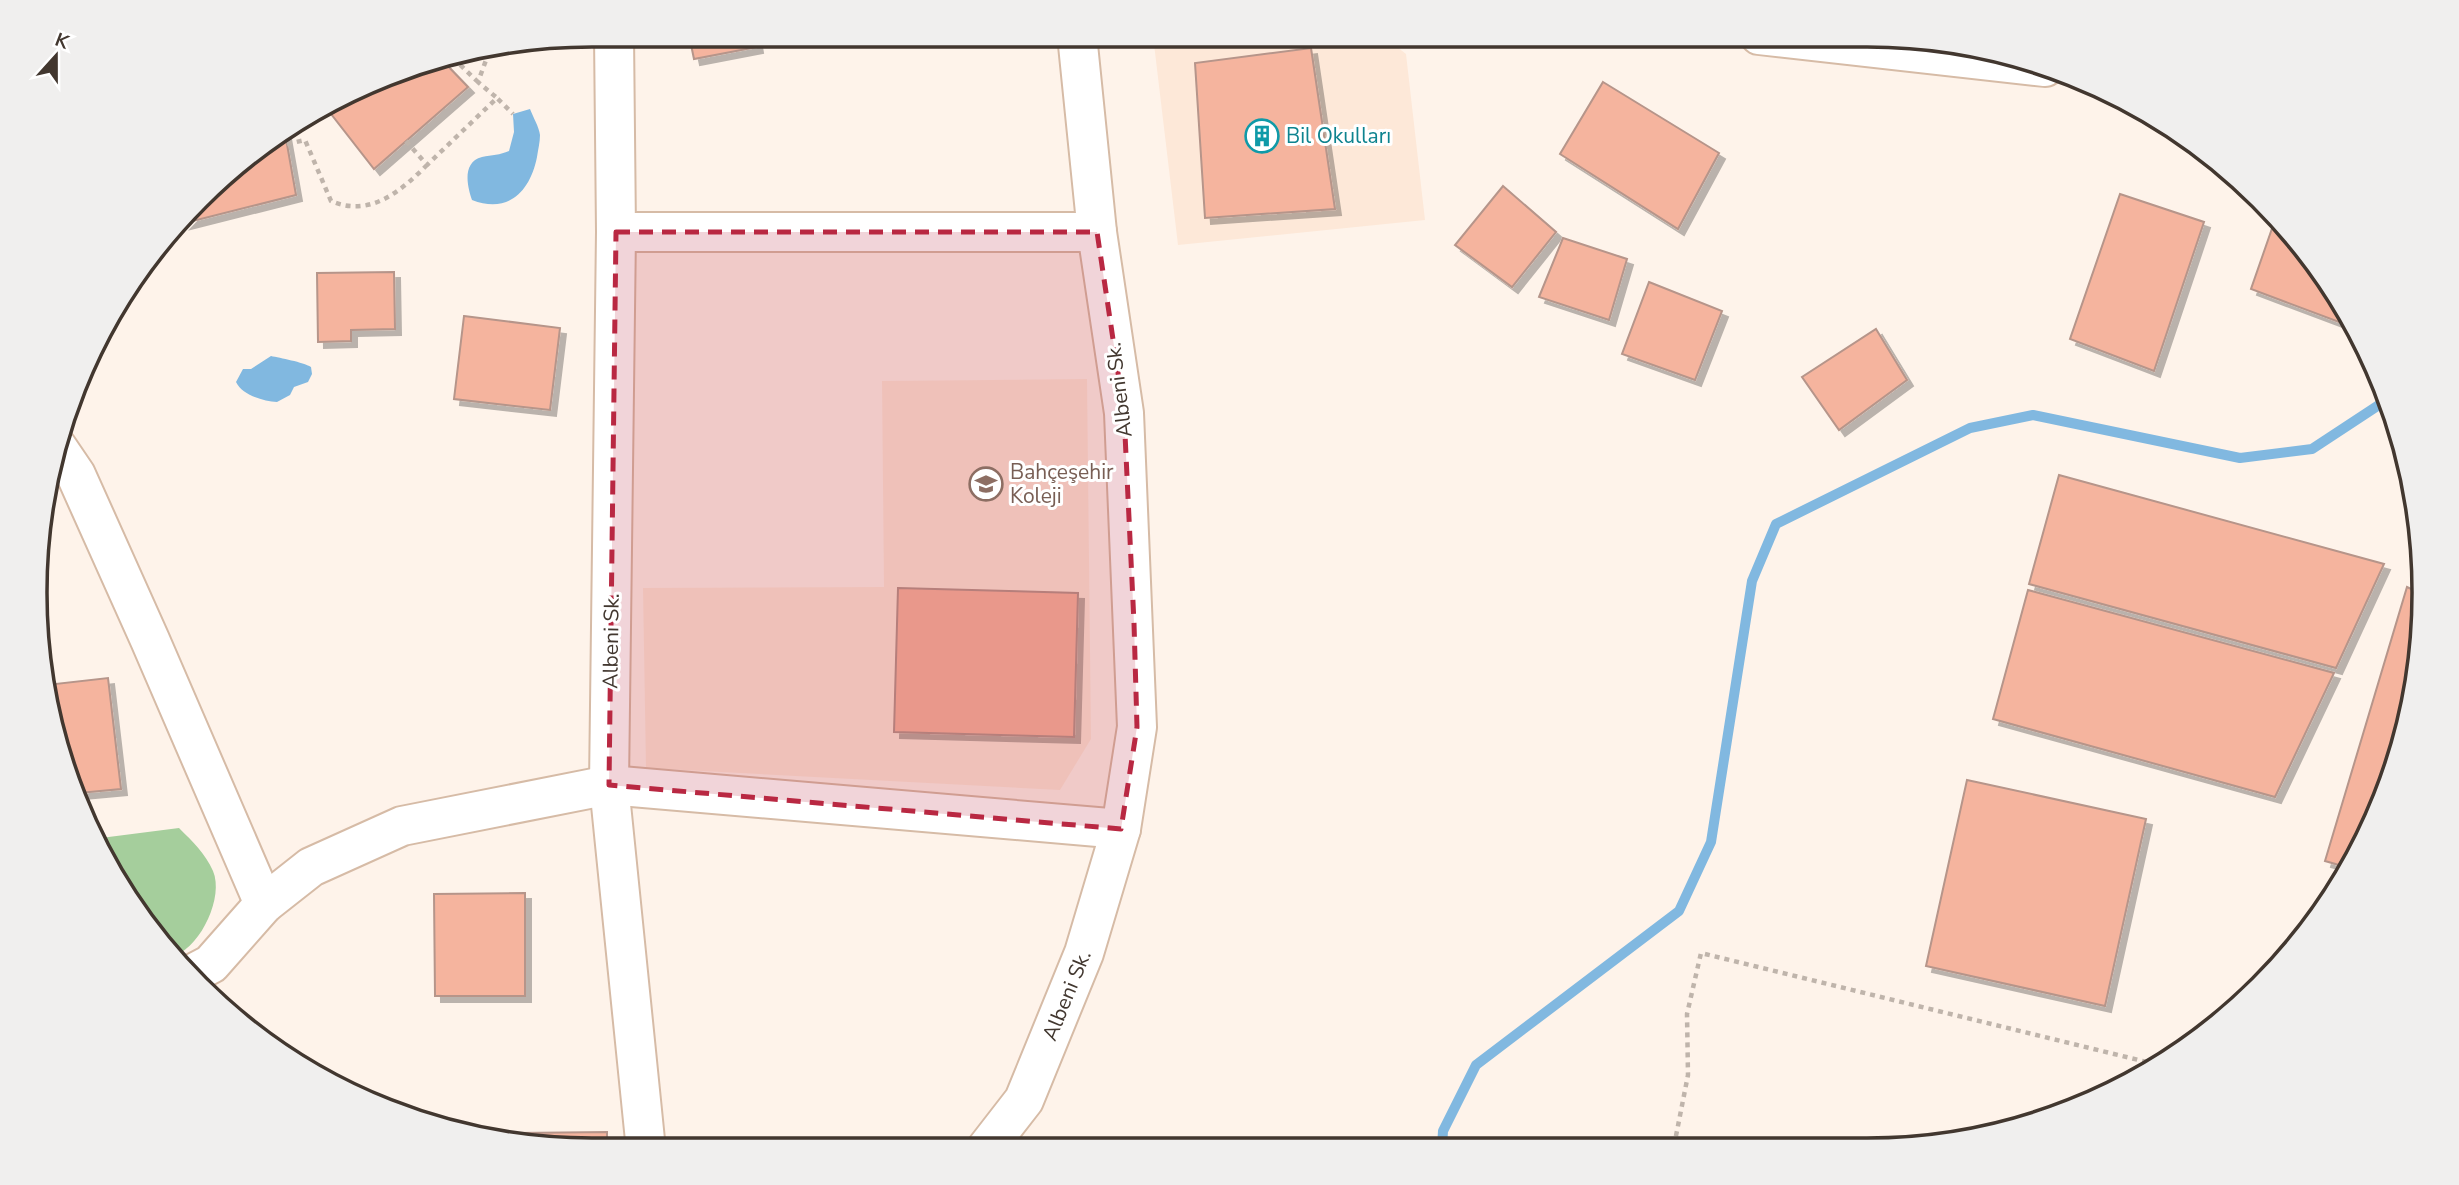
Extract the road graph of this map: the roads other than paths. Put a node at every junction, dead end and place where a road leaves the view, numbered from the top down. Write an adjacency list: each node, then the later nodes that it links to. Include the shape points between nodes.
1 (614, 47): 5 (street, Albeni Sk.)
2 (1078, 47): 6 (street, Albeni Sk.)
3 (1866, 47): 4 (street)
4 (1981, 60)
5 (616, 232): 6 (street); 8 (street, Albeni Sk.)
6 (1097, 232): 9 (street, Albeni Sk., via 1124,413 1134,623 1138,727)
7 (64, 458): 10 (street, via 76,475)
8 (609, 785): 9 (street); 10 (street, via 402,827 311,867); 12 (street, Albeni Sk.)
9 (1121, 829): 13 (street, Albeni Sk., via 1084,953 1024,1100)
10 (264, 904): 11 (street, via 211,964)
11 (200, 970)
12 (645, 1138)
13 (995, 1138)

